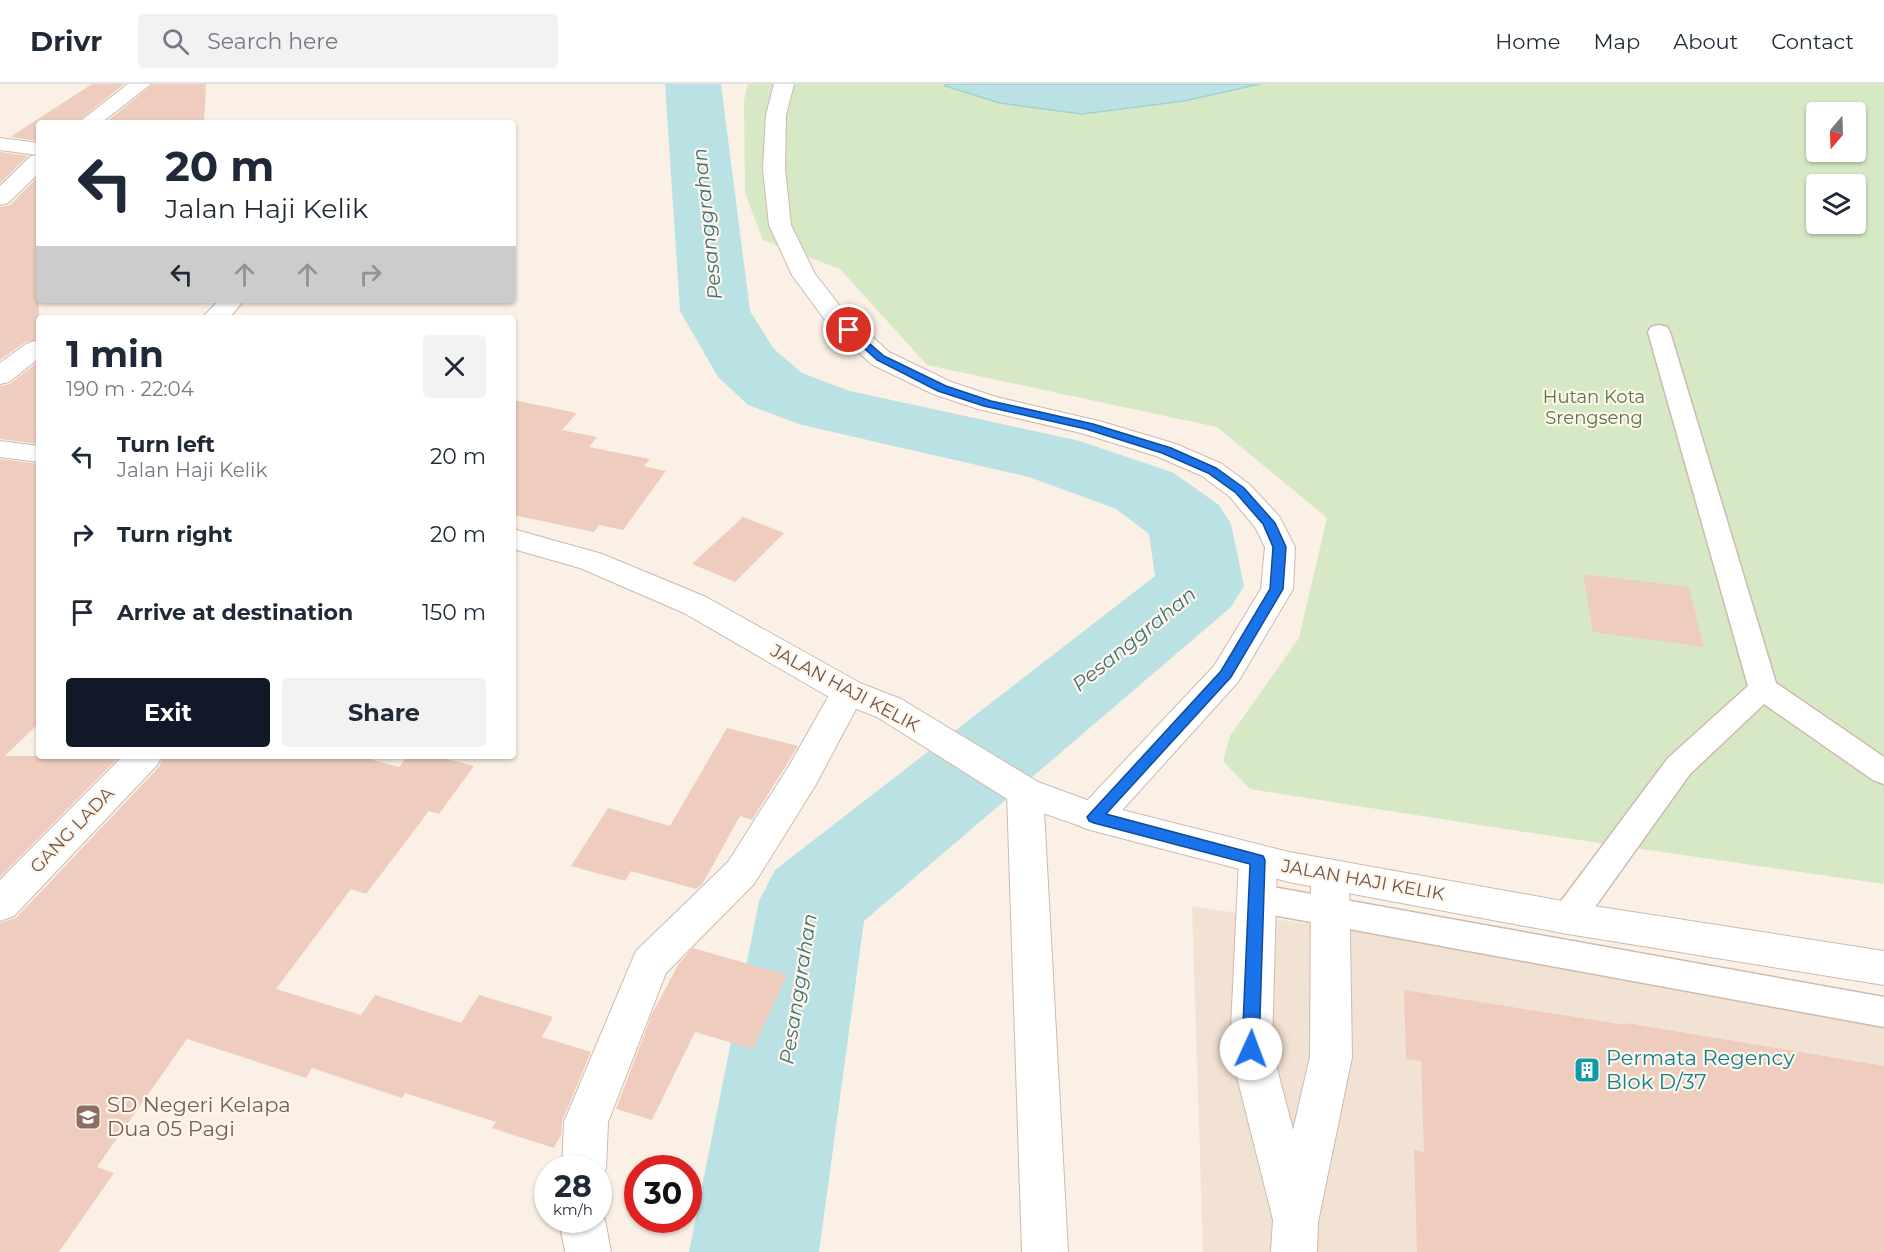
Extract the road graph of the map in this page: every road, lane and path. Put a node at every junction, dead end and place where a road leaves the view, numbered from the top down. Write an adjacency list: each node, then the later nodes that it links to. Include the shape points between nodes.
1 (141, 84): 3 (street)
2 (784, 84): 19 (street, via 776,115 774,169 780,225 804,275 834,315 880,358 942,388 1166,450 1212,470 1240,491 1268,523 1280,547 1277,589 1226,674)
3 (92, 120)
4 (0, 144): 5 (street)
5 (36, 148)
6 (36, 164): 7 (street)
7 (0, 198)
8 (1659, 332): 14 (lane)
9 (35, 349): 10 (street)
10 (0, 376)
11 (0, 449): 12 (street)
12 (36, 454)
13 (516, 540): 15 (street, JALAN HAJI KELIK, via 591,561 695,605)
14 (1763, 688): 17 (lane); 24 (lane, via 1679,766)
15 (848, 692): 18 (street, JALAN HAJI KELIK, via 890,708); 27 (street, via 802,776 741,873 650,963 586,1122)
16 (142, 759): 22 (street, GANG LADA)
17 (1884, 772)
18 (1016, 787): 19 (street, JALAN HAJI KELIK); 31 (street)
19 (1094, 817): 21 (street, JALAN HAJI KELIK)
20 (1330, 874): 21 (street, JALAN HAJI KELIK); 23 (street); 24 (street, JALAN HAJI KELIK)
21 (1257, 879): 23 (lane); 29 (street, via 1251,1049)
22 (0, 905)
23 (1330, 912): 26 (lane); 29 (street, via 1331,1056)
24 (1568, 918): 25 (street, JALAN HAJI KELIK)
25 (1884, 969)
26 (1884, 1012)
27 (585, 1155)
28 (584, 1233): 30 (street)
29 (1295, 1237)
30 (588, 1252)
31 (1045, 1252)

